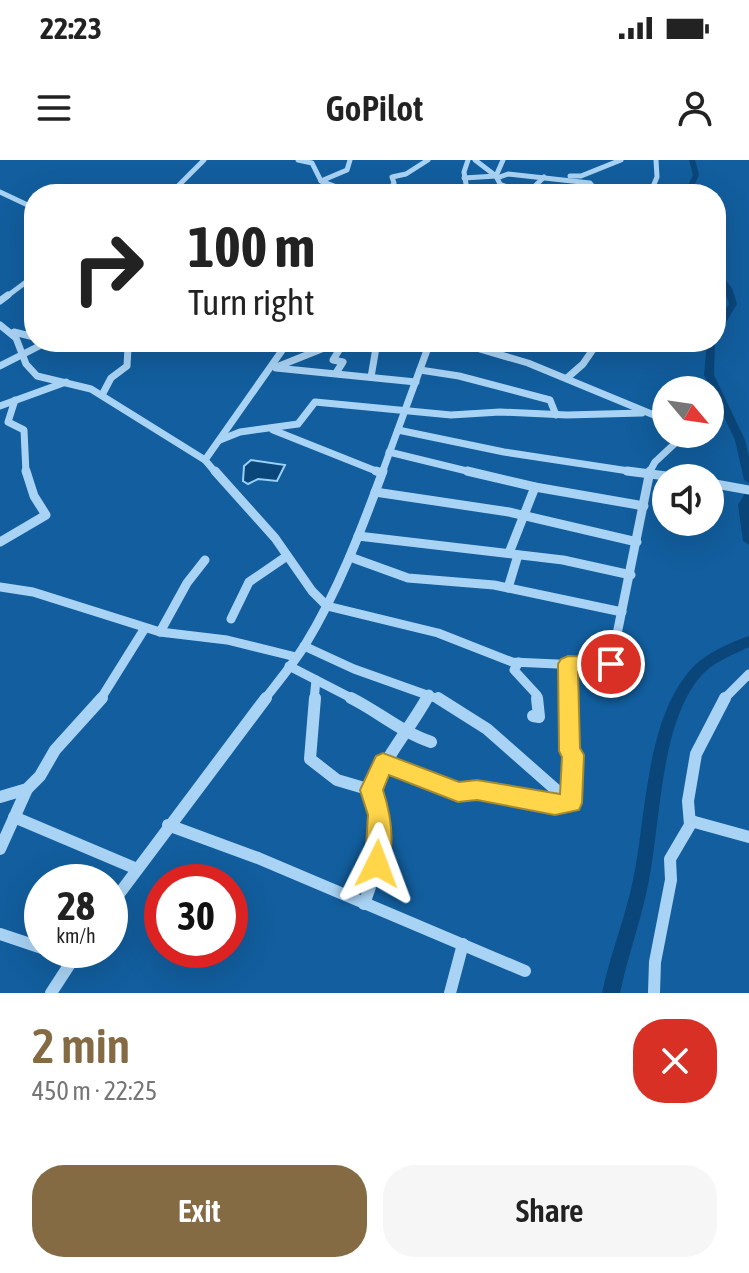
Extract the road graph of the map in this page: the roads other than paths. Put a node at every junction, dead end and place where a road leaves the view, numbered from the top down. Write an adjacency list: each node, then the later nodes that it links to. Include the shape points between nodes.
1 (204, 160): 16 (street)
2 (298, 160): 15 (street, via 312,163)
3 (350, 160): 15 (street, via 347,170)
4 (428, 160): 18 (street, via 392,177)
5 (475, 160): 10 (street)
6 (503, 160): 12 (street)
7 (621, 160): 13 (street, via 581,176)
8 (656, 160): 23 (street)
9 (467, 163): 10 (street); 14 (street)
10 (486, 168): 12 (street)
11 (561, 170): 13 (street)
12 (497, 177): 13 (street); 14 (street); 20 (street)
13 (543, 177): 21 (street); 22 (street)
14 (464, 178): 19 (street)
15 (321, 181): 17 (street)
16 (180, 184)
17 (329, 184)
18 (390, 184)
19 (466, 184)
20 (501, 184)
21 (536, 184)
22 (591, 184)
23 (654, 184)
24 (0, 192): 25 (street)
25 (24, 203)
26 (24, 283): 27 (street)
27 (0, 301)
28 (0, 325): 29 (street)
29 (13, 331): 30 (street); 40 (street)
30 (24, 334)
31 (29, 352): 40 (street)
32 (128, 352): 50 (street, via 127,366 111,378)
33 (280, 352): 44 (street)
34 (317, 352): 42 (street)
35 (337, 352): 45 (street, via 333,360 343,362)
36 (375, 352): 46 (street)
37 (426, 352): 43 (street)
38 (490, 352): 47 (street)
39 (591, 352): 47 (street)
40 (23, 355): 41 (street); 48 (street, via 36,376)
41 (0, 366)
42 (276, 368): 44 (street); 45 (street)
43 (420, 370): 49 (street); 52 (street)
44 (265, 372): 61 (street)
45 (336, 373): 46 (street)
46 (371, 377): 49 (street)
47 (567, 378): 55 (street)
48 (69, 381): 50 (street); 51 (street)
49 (416, 382): 54 (street)
50 (102, 395): 64 (street, via 174,446)
51 (15, 400): 53 (street); 75 (street, via 8,422 24,430 22,454 46,515)
52 (553, 404): 56 (street); 57 (street)
53 (0, 406)
54 (406, 410): 56 (street); 59 (street, via 315,402 298,424); 60 (street)
55 (642, 413): 57 (street); 58 (street)
56 (540, 414): 57 (street)
57 (556, 415)
58 (652, 416)
59 (267, 429): 61 (street, via 230,434); 65 (street)
60 (398, 430): 63 (street); 66 (street, via 471,448)
61 (214, 444): 64 (street)
62 (670, 448): 66 (street)
63 (389, 452): 65 (street); 69 (street)
64 (205, 460): 78 (street)
65 (382, 473): 71 (street)
66 (649, 473): 67 (street); 72 (street)
67 (652, 473)
68 (724, 485): 70 (street)
69 (535, 487): 72 (street); 73 (street)
70 (749, 490)
71 (375, 492): 73 (street); 74 (street)
72 (644, 506): 76 (street)
73 (522, 516): 76 (street); 77 (street)
74 (358, 536): 77 (street); 79 (street)
75 (0, 542)
76 (637, 542): 81 (street)
77 (513, 554): 81 (street); 83 (street)
78 (287, 556): 84 (street); 86 (street, via 249,582)
79 (350, 557): 83 (street, via 408,578); 84 (street)
80 (205, 560): 88 (street)
81 (631, 575): 85 (street)
82 (0, 587): 87 (street, via 33,592)
83 (508, 588): 85 (street)
84 (327, 606): 89 (street); 91 (street, via 438,633)
85 (622, 612): 92 (street, via 611,664)
86 (231, 619)
87 (145, 628): 88 (street); 102 (street, via 92,713 55,750)
88 (160, 632): 90 (street, via 227,640)
89 (304, 646): 90 (street); 97 (street)
90 (293, 662): 94 (street); 108 (street)
91 (519, 662): 92 (street); 98 (street, via 516,674 537,695 539,717)
92 (568, 664): 105 (street)
93 (749, 674): 95 (street)
94 (316, 680): 99 (street); 103 (street, via 310,759 336,780)
95 (734, 686): 96 (street); 107 (street, via 710,720 696,754 688,801)
96 (749, 689)
97 (429, 694): 99 (street); 105 (street, via 487,729)
98 (533, 716)
99 (405, 733): 100 (street); 101 (street)
100 (431, 742)
101 (383, 762): 103 (street); 105 (street, via 458,792)
102 (27, 789): 104 (street); 106 (street)
103 (371, 790): 113 (street, via 379,807 379,847)
104 (0, 797)
105 (571, 803)
106 (14, 817): 110 (street); 111 (street)
107 (691, 821): 109 (street); 121 (street, via 671,856)
108 (168, 825): 111 (street); 113 (street)
109 (749, 837)
110 (0, 849)
111 (137, 869): 112 (street)
112 (128, 881)
113 (364, 904): 116 (street)
114 (0, 934): 115 (street)
115 (24, 942)
116 (463, 944): 118 (street); 120 (street)
117 (67, 968): 119 (street)
118 (525, 971)
119 (51, 993)
120 (450, 993)
121 (654, 993)

